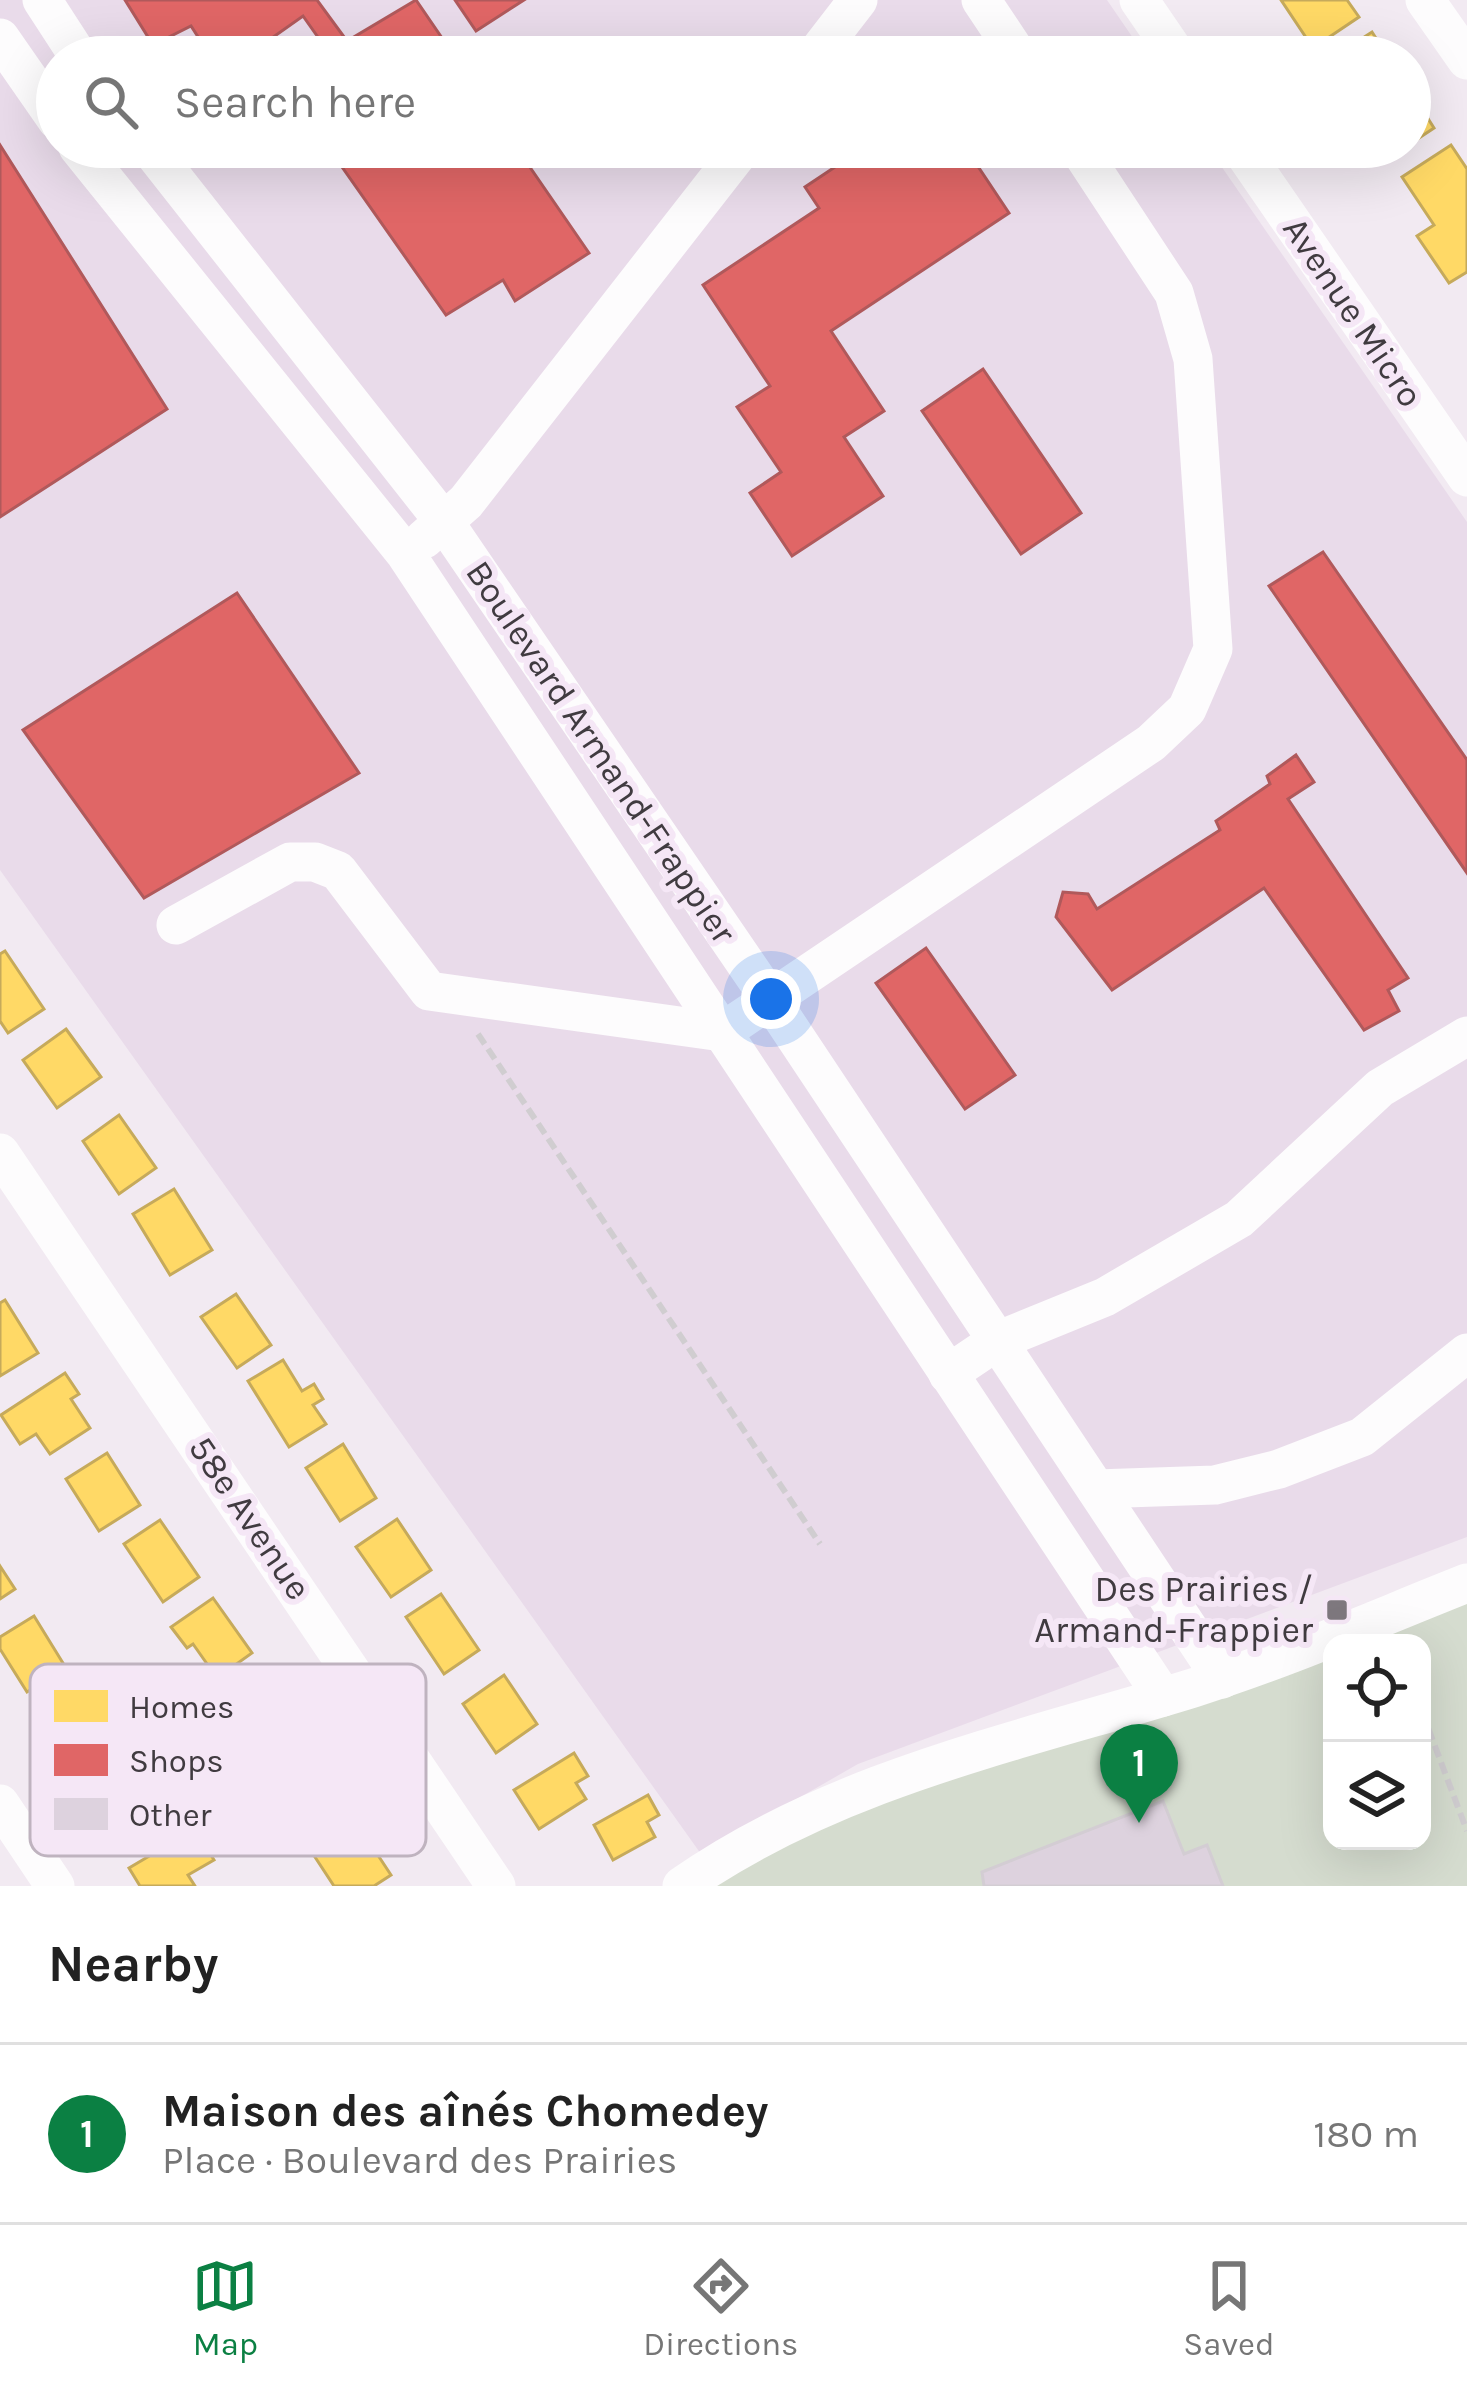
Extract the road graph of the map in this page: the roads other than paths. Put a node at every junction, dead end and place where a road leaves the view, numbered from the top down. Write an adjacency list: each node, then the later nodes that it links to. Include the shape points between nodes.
1 (42, 0): 6 (street)
2 (858, 0): 7 (street)
3 (981, 0): 8 (street)
4 (1139, 0): 9 (street)
5 (1425, 0): 11 (street)
6 (65, 36)
7 (830, 36)
8 (1004, 36)
9 (1164, 36)
10 (0, 38): 12 (street)
11 (1467, 60)
12 (36, 82)
13 (96, 168): 20 (street, Boulevard Armand-Frappier)
14 (166, 168): 19 (street, Boulevard Armand-Frappier)
15 (726, 168): 19 (street, Boulevard Armand-Frappier)
16 (1092, 168): 22 (street, via 1174,293 1193,359 1213,650 1187,709 1151,743)
17 (1254, 168): 18 (street, Avenue Micro)
18 (1467, 478)
19 (445, 523): 20 (street, Boulevard Armand-Frappier); 22 (street, Boulevard Armand-Frappier)
20 (405, 553): 23 (street, Boulevard Armand-Frappier)
21 (176, 925): 23 (street, via 290,862 315,862 338,871 429,991)
22 (772, 1002): 23 (street); 26 (street, Boulevard Armand-Frappier)
23 (722, 1032): 28 (street, Boulevard Armand-Frappier)
24 (1467, 1036): 26 (street, via 1380,1088 1238,1220 1105,1297)
25 (0, 1153): 31 (street, 58e Avenue)
26 (997, 1341): 28 (street); 29 (street, Boulevard Armand-Frappier)
27 (1467, 1353): 29 (street, via 1362,1437 1279,1469 1215,1485)
28 (949, 1374): 33 (street, Boulevard Armand-Frappier)
29 (1096, 1489): 32 (street, Boulevard Armand-Frappier)
30 (1467, 1583): 32 (street)
31 (346, 1664)
32 (1222, 1679): 33 (street)
33 (1163, 1697): 40 (street, via 922,1768 813,1811)
34 (426, 1783): 39 (street, 58e Avenue)
35 (0, 1804): 36 (street)
36 (30, 1849)
37 (35, 1856): 38 (street)
38 (55, 1886)
39 (496, 1886)
40 (682, 1886)

